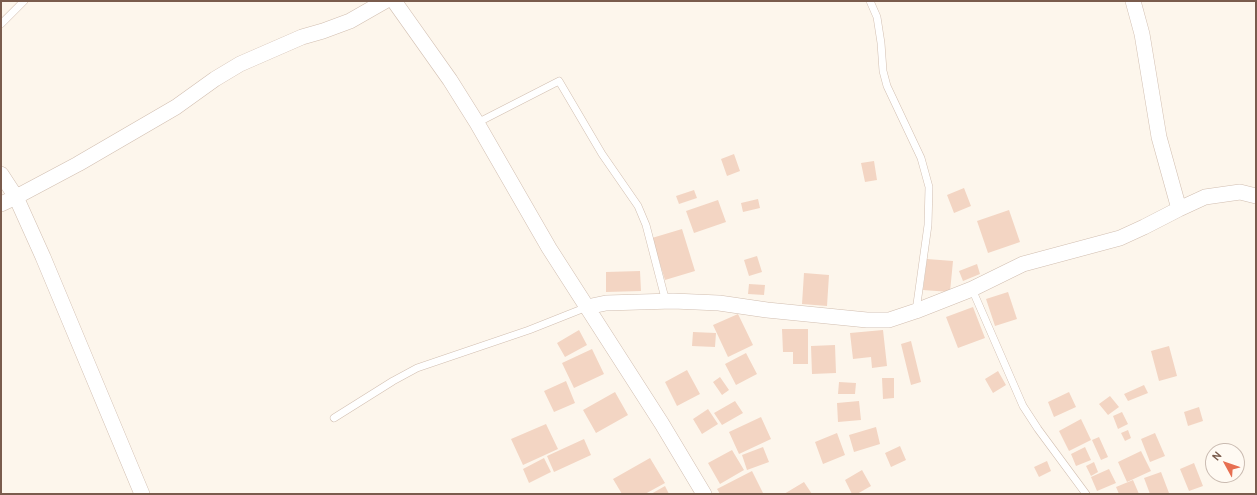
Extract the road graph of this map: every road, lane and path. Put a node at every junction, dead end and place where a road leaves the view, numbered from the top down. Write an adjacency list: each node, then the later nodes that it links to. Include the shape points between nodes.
1 (24, 1): 6 (lane)
2 (385, 1): 10 (street, via 350,21 302,37 240,64 176,107)
3 (394, 1): 7 (street)
4 (870, 1): 16 (lane, via 877,17 887,86 921,158 929,187 928,225)
5 (1133, 1): 12 (street, via 1142,34 1158,137)
6 (1, 24)
7 (477, 123): 14 (lane, via 559,81 602,154 638,206 646,225); 15 (street, via 549,248)
8 (1, 174): 10 (street)
9 (1256, 196): 12 (street, via 1240,192 1205,197)
10 (16, 197): 11 (street); 18 (street)
11 (1, 204)
12 (1178, 209): 13 (street, via 1120,238 1023,264)
13 (972, 289): 16 (street); 20 (lane, via 1023,406)
14 (666, 302): 15 (street, via 606,303); 16 (street, via 719,303 867,320 889,320)
15 (587, 307): 17 (lane, via 529,330 417,368); 19 (street)
16 (916, 311)
17 (334, 418)
18 (142, 494)
19 (704, 494)
20 (1086, 494)

